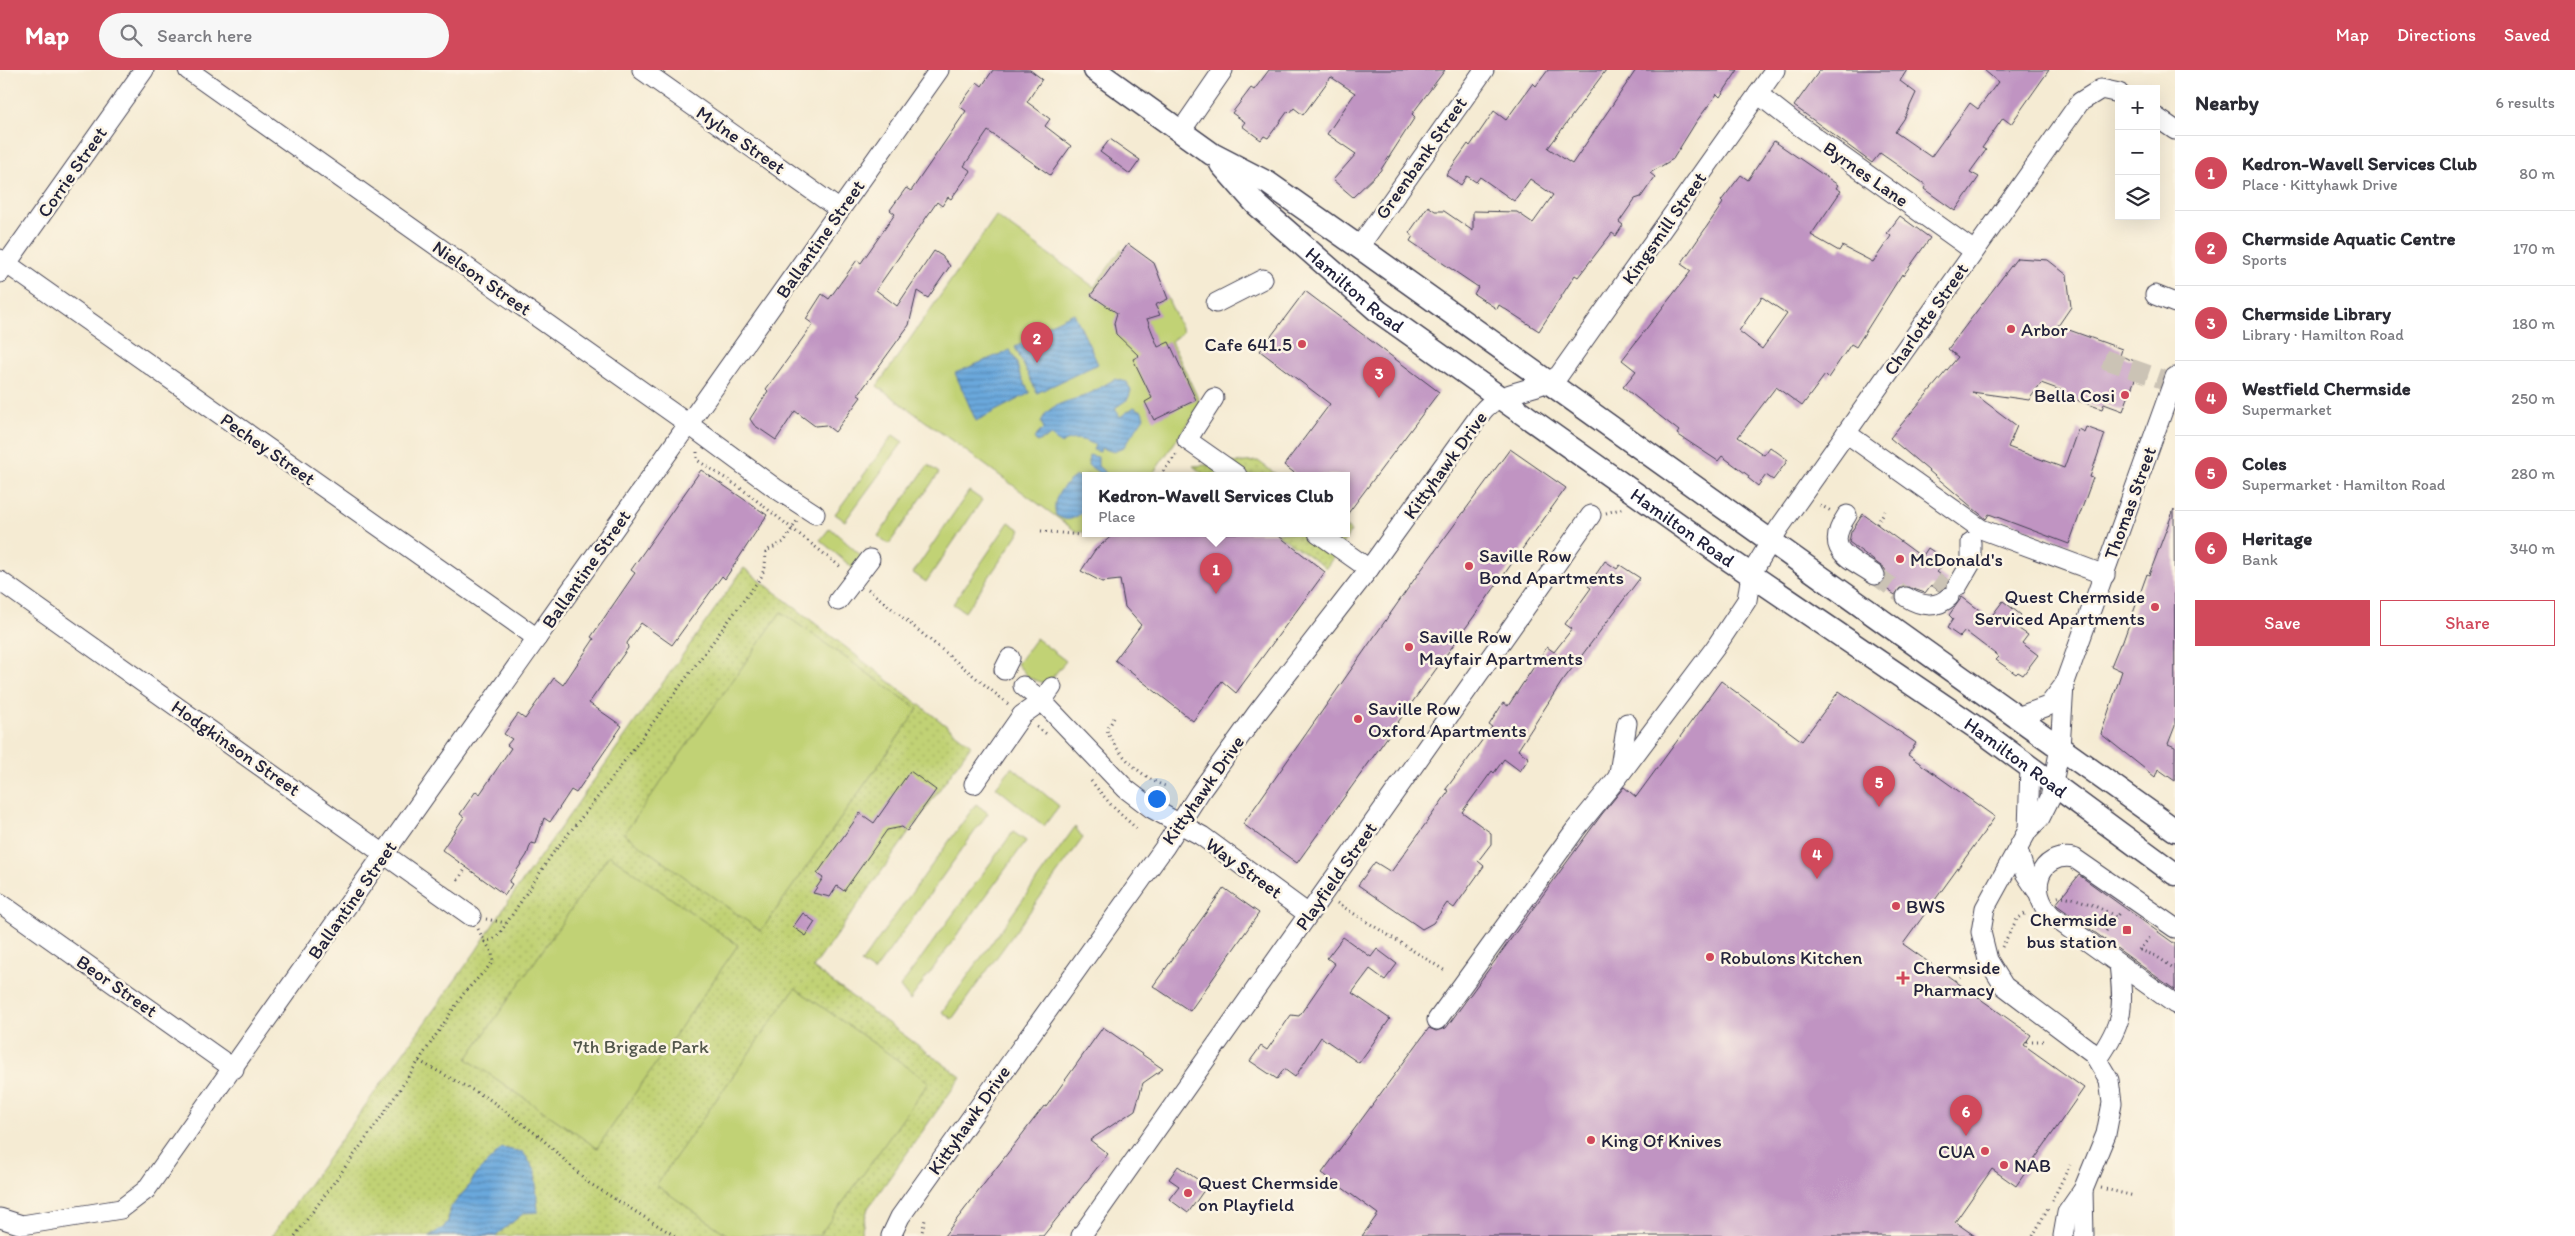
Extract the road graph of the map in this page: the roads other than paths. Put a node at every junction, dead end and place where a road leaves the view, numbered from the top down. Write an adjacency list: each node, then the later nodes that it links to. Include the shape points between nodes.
1 (144, 70): 18 (street, Corrie Street)
2 (188, 70): 27 (street, Nielson Street)
3 (642, 70): 15 (street, Mylne Street)
4 (939, 70): 15 (street, Ballantine Street)
5 (1095, 70): 13 (main road, Hamilton Road)
6 (1223, 70): 13 (street)
7 (1484, 70): 16 (street, Greenbank Street)
8 (1775, 70): 10 (street, Kingsmill Street)
9 (2115, 92): 17 (street, Charlotte Street, via 2101,89 2080,102)
10 (1758, 94): 17 (street, Byrnes Lane); 24 (street, Kingsmill Street, via 1564,369)
11 (2160, 120): 12 (street)
12 (2175, 130)
13 (1180, 131): 14 (main road, Hamilton Road)
14 (1212, 154): 16 (main road, Hamilton Road, via 1268,183); 25 (main road, Hamilton Road, via 1256,204 1355,293)
15 (840, 210): 27 (street, Ballantine Street)
16 (1359, 247): 24 (main road, Hamilton Road)
17 (1974, 251): 28 (street, Charlotte Street)
18 (2, 265): 44 (street, Pechey Street)
19 (1264, 279): 21 (street)
20 (2155, 295): 22 (street)
21 (1216, 303)
22 (2175, 303)
23 (2175, 376): 40 (street, Thomas Street)
24 (1550, 382): 25 (street, Kittyhawk Drive); 34 (main road, Hamilton Road)
25 (1500, 397): 37 (street, Kittyhawk Drive, via 1482,412); 38 (main road, Hamilton Road)
26 (1214, 398): 29 (street, via 1187,440)
27 (688, 424): 30 (street, Nielson Street); 44 (street, Ballantine Street)
28 (1846, 433): 34 (street, Charlotte Street); 40 (street, via 1981,529)
29 (1233, 472)
30 (809, 511)
31 (1591, 515): 63 (street, Playfield Street)
32 (1847, 515): 39 (street, via 1837,532 1837,545 1844,554)
33 (1324, 537): 37 (street)
34 (1771, 541): 38 (street, Charlotte Street); 48 (main road, Hamilton Road)
35 (1967, 549): 42 (street, via 1939,604 1926,604)
36 (870, 559): 43 (street)
37 (1369, 569): 55 (street, Kittyhawk Drive, via 1281,679)
38 (1751, 574): 51 (main road, Hamilton Road); 52 (street, via 1747,600)
39 (1875, 575)
40 (2105, 575): 45 (street, Thomas Street)
41 (0, 581): 59 (street, Hodgkinson Street)
42 (1906, 597)
43 (838, 601)
44 (537, 638): 59 (street, Ballantine Street)
45 (2064, 685): 48 (street, Thomas Street, via 2048,706); 50 (street, Thomas Street)
46 (1023, 686): 47 (street, Way Street)
47 (1047, 694): 53 (street, via 1022,715); 55 (street, Way Street, via 1126,790)
48 (2017, 717): 50 (main road, Hamilton Road)
49 (1627, 723): 52 (street)
50 (2060, 748): 54 (street, Thomas Street); 57 (main road, Hamilton Road)
51 (2030, 766): 54 (main road, Hamilton Road); 56 (street)
52 (1618, 777): 68 (street, via 1575,830)
53 (974, 784)
54 (2054, 785): 56 (street, Thomas Street, via 2040,818); 60 (main road, Hamilton Road)
55 (1179, 824): 63 (street, Way Street, via 1202,836); 73 (street, Kittyhawk Drive, via 900,1217)
56 (2028, 830): 58 (street)
57 (2175, 830)
58 (2018, 850): 61 (street, via 2025,873); 69 (street, via 1983,916 1982,940 1988,960 2012,993)
59 (384, 853): 64 (street, Hodgkinson Street); 70 (street, Ballantine Street)
60 (2175, 874)
61 (2046, 893): 65 (street, via 2042,873 2051,863 2062,858 2074,858); 66 (street, via 2042,905 2052,916)
62 (0, 903): 70 (street, Beor Street)
63 (1308, 914): 74 (street, Playfield Street)
64 (471, 916)
65 (2175, 928)
66 (2119, 964): 67 (street); 69 (street, via 2122,992 2120,1021)
67 (2175, 1004)
68 (1437, 1020)
69 (2098, 1059): 71 (street, via 2109,1080 2112,1103)
70 (234, 1068): 72 (street, Ballantine Street, via 146,1190 121,1209 22,1225)
71 (2091, 1189): 75 (street, via 2067,1213); 76 (street)
72 (0, 1218)
73 (891, 1236)
74 (1081, 1236)
75 (2063, 1236)
76 (2084, 1236)

